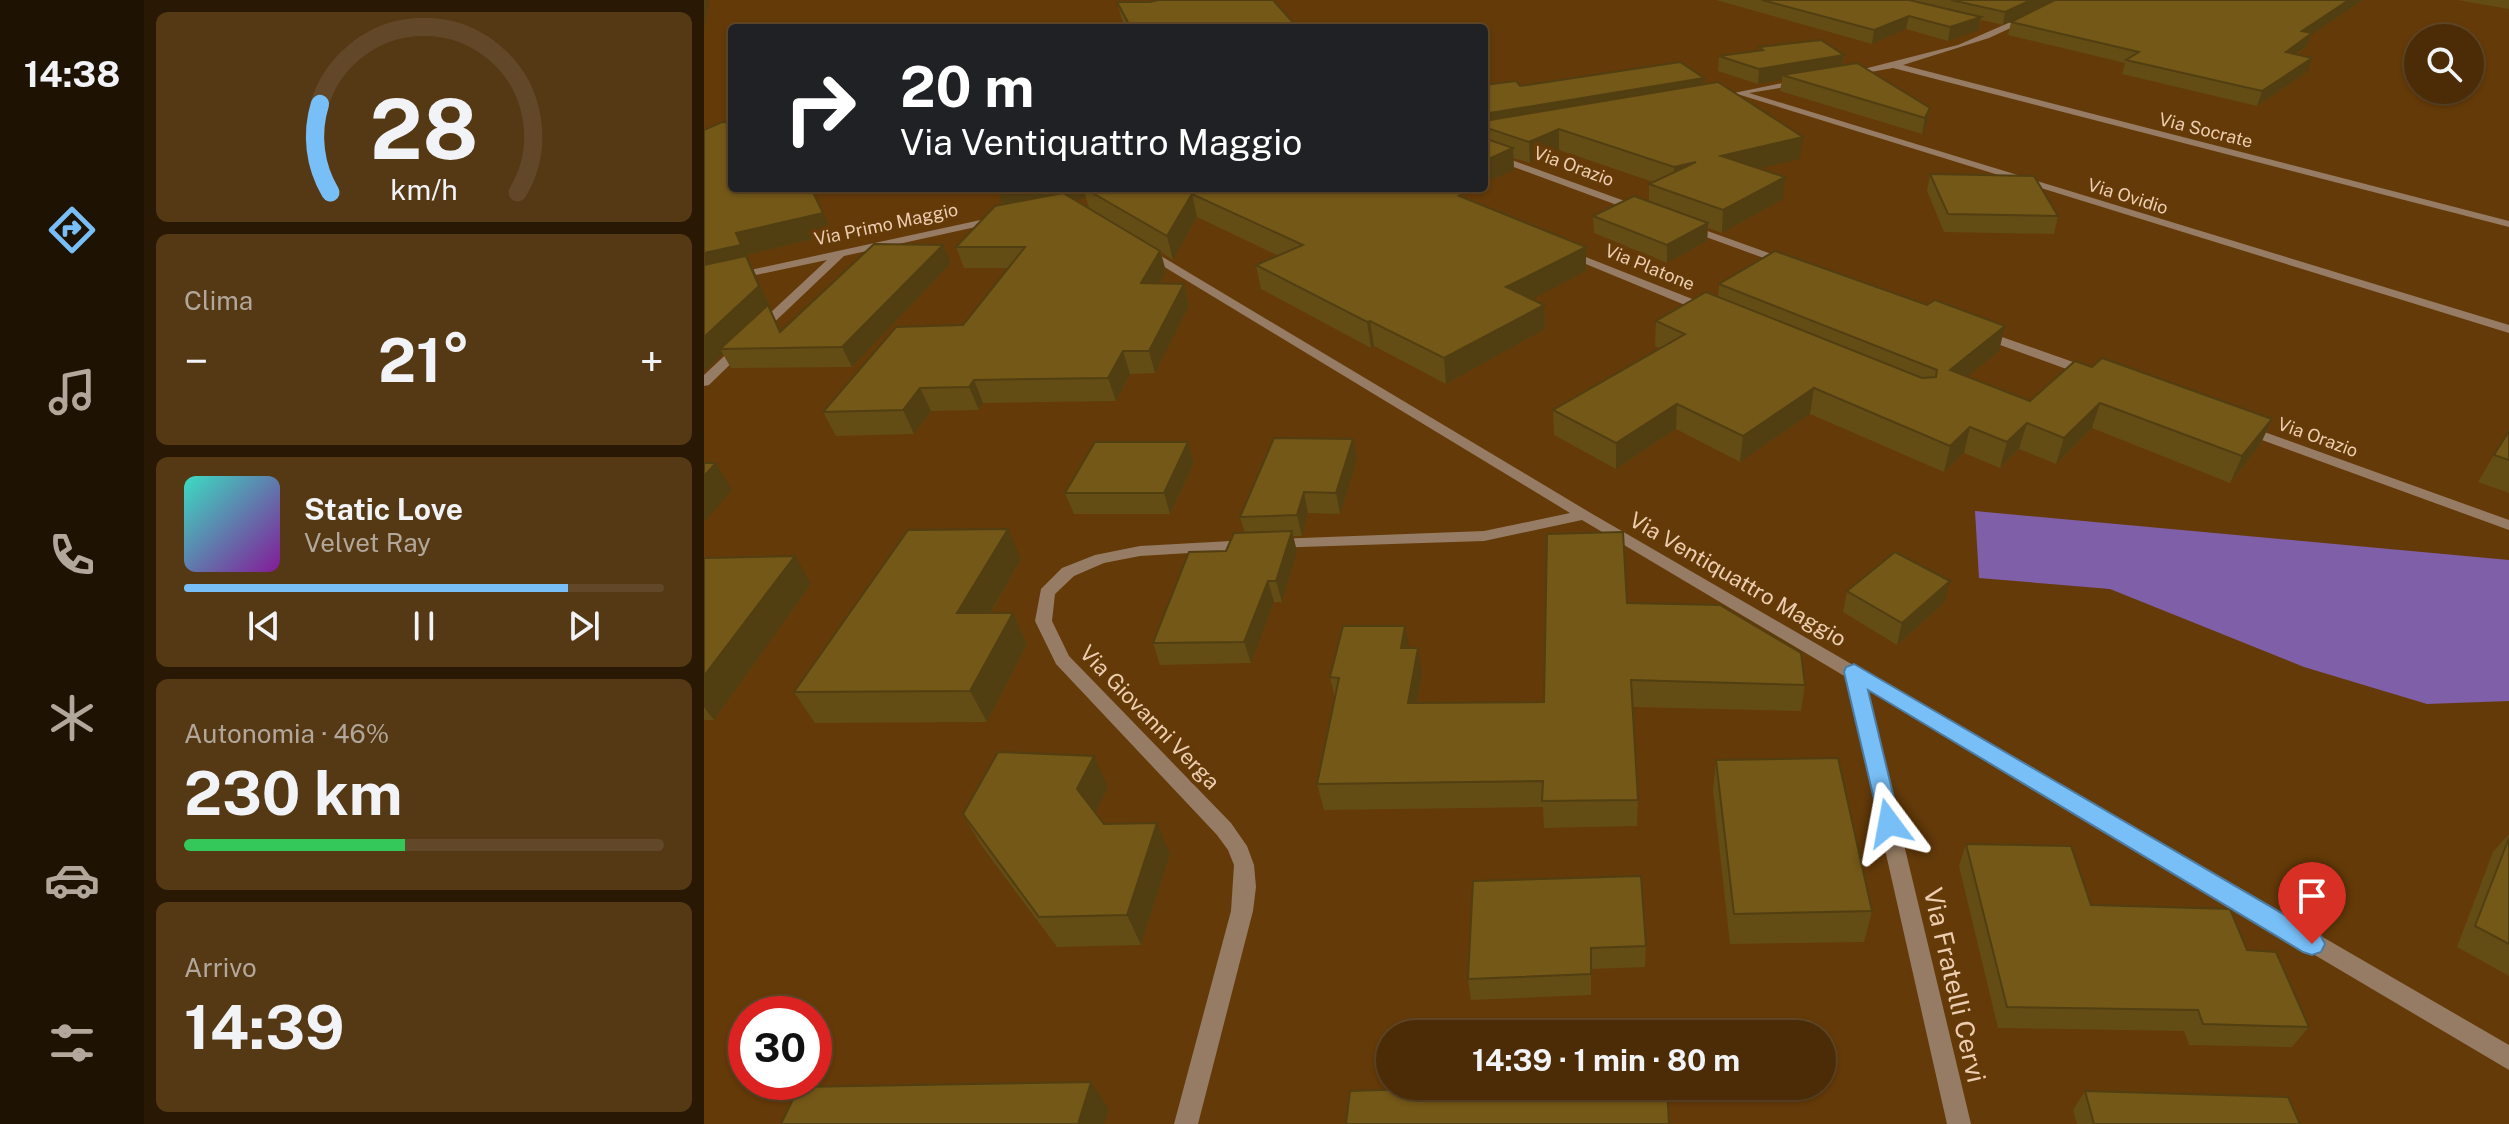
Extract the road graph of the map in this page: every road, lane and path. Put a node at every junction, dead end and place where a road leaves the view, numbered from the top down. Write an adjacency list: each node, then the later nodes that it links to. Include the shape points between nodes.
1 (2067, 0): 3 (street)
2 (1991, 27): 3 (street)
3 (2006, 31): 4 (street)
4 (1896, 66): 5 (street); 13 (street, Via Socrate)
5 (1838, 76)
6 (1810, 81): 7 (street)
7 (1738, 93): 8 (street); 20 (street, Via Ovidio)
8 (1724, 95)
9 (1488, 154): 10 (street, Via Orazio)
10 (1647, 212)
11 (1016, 216): 16 (street, Via Primo Maggio)
12 (1677, 223): 17 (street)
13 (2509, 224)
14 (1125, 238): 25 (street, Via Ventiquattro Maggio)
15 (1555, 248): 19 (street, Via Platone)
16 (844, 251): 18 (street, Via Primo Maggio); 23 (street)
17 (1796, 266)
18 (704, 283)
19 (1717, 314)
20 (2509, 329)
21 (1974, 331): 22 (street)
22 (2108, 380)
23 (704, 382)
24 (2227, 423): 26 (street, Via Orazio)
25 (1584, 515): 27 (street, Via Ventiquattro Maggio); 29 (street, Via Giovanni Verga, via 1484,536 1126,551 1071,570 1046,597 1043,626 1062,660 1224,829 1244,865 1242,911)
26 (2509, 525)
27 (1854, 672): 28 (street, Via Ventiquattro Maggio); 30 (street, Via Fratelli Cervi)
28 (2509, 1058)
29 (1186, 1124)
30 (1959, 1124)

